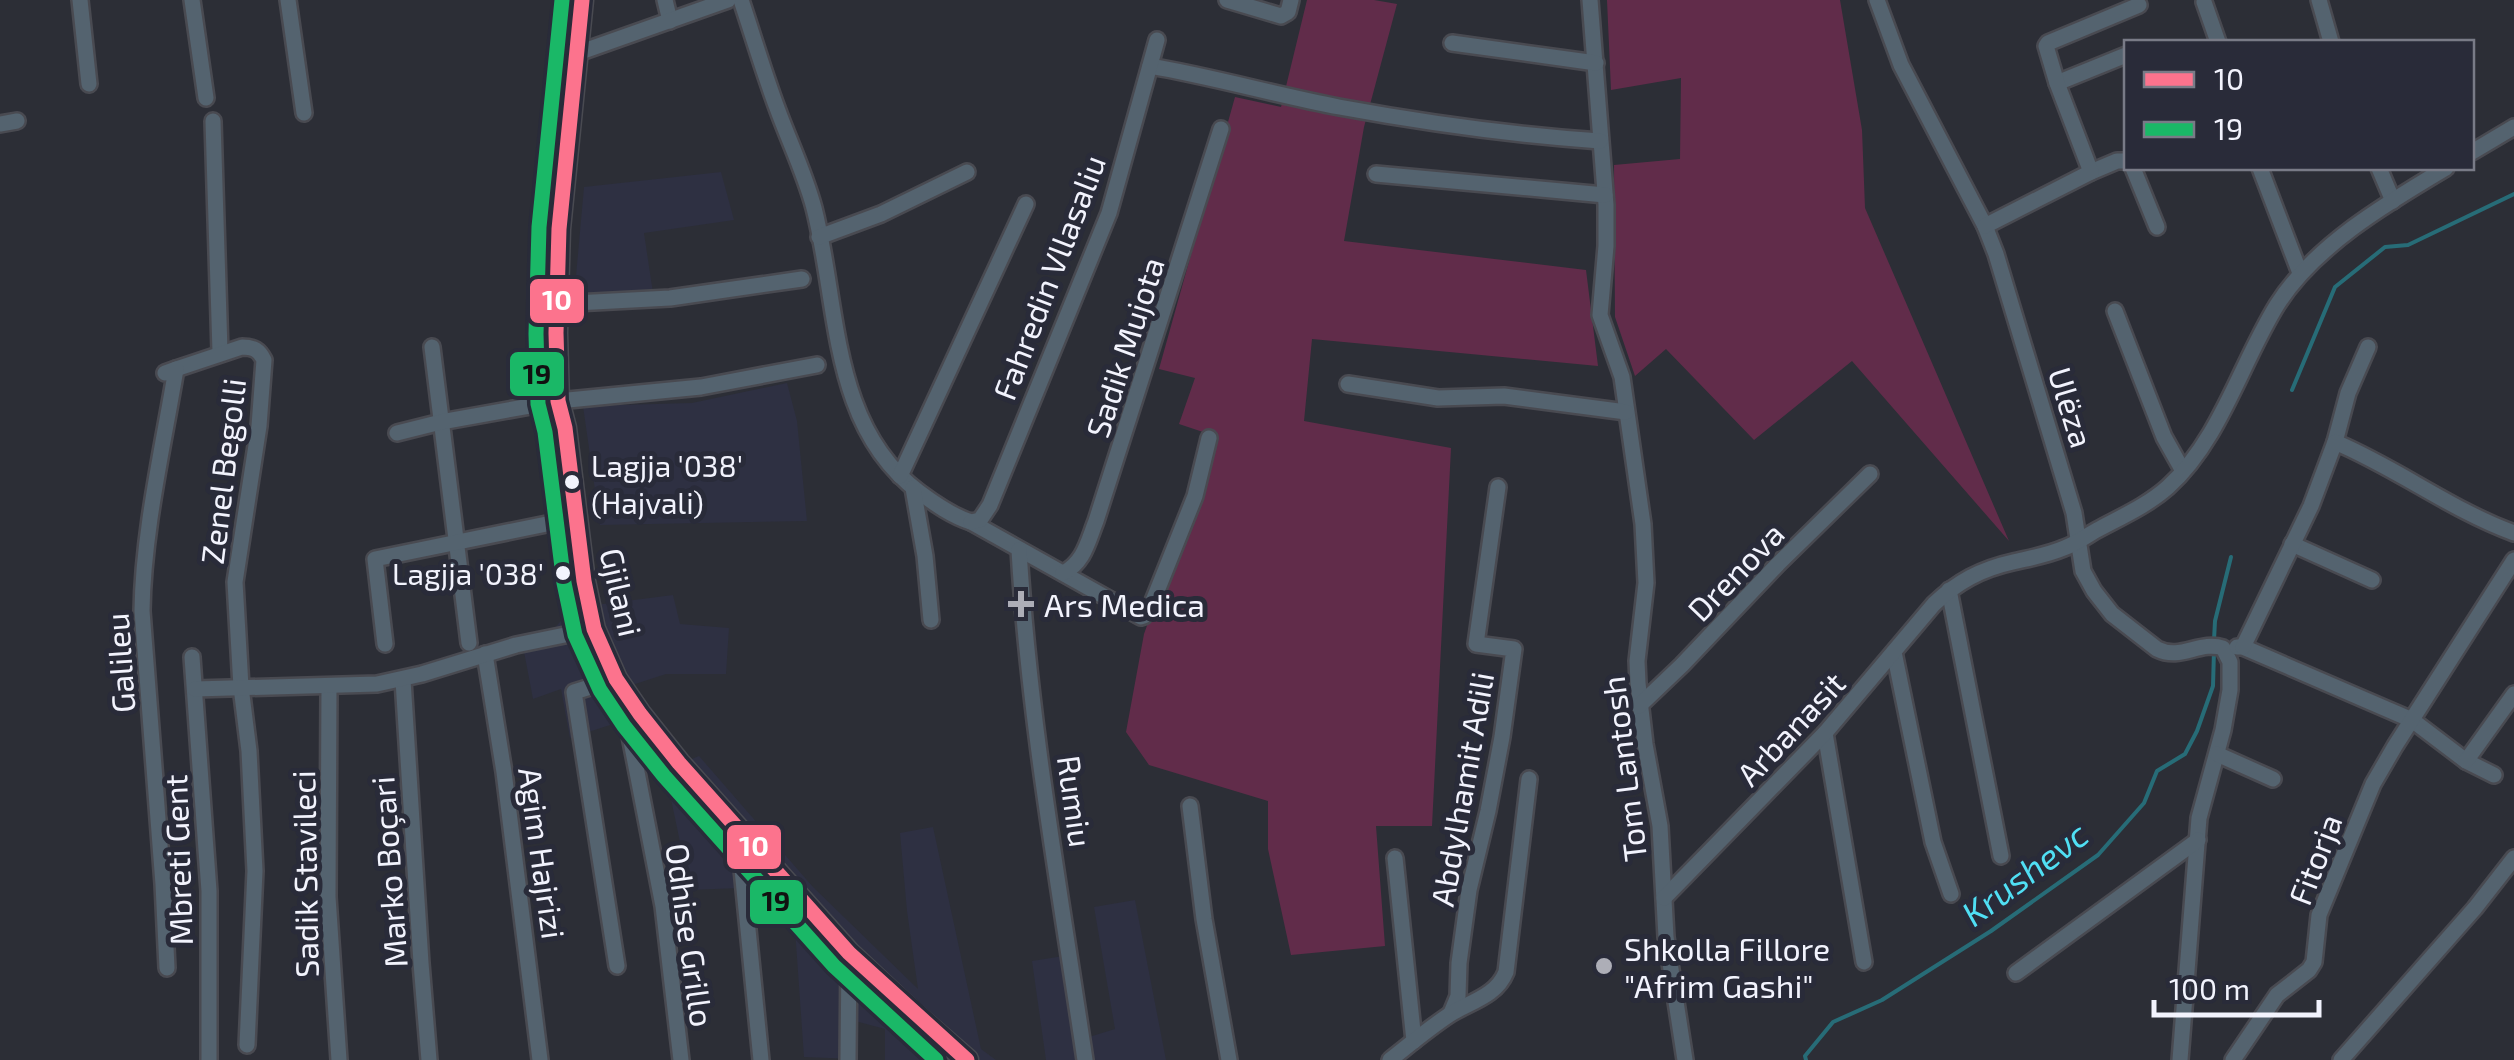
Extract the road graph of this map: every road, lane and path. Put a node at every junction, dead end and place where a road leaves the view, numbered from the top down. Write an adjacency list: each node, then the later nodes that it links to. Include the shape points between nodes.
1 (80, 0): 25 (street)
2 (192, 0): 26 (street)
3 (288, 0): 27 (street)
4 (582, 0): 20 (main road, Gjilani)
5 (664, 0): 15 (street)
6 (728, 0): 15 (street)
7 (742, 0): 49 (street)
8 (1227, 0): 9 (street, via 1282,16)
9 (1291, 0)
10 (1590, 0): 22 (street, Tom Lantosh)
11 (1877, 0): 47 (street, Ulëza, via 1901,64)
12 (2319, 0): 18 (street)
13 (2204, 2): 17 (street)
14 (2139, 5): 24 (street, via 2048,43)
15 (670, 21): 20 (street)
16 (1157, 40): 23 (street, Fahredin Vllasaliu)
17 (2217, 40)
18 (2330, 40)
19 (1452, 43): 22 (street)
20 (578, 54): 52 (main road, Gjilani)
21 (2124, 57): 24 (street)
22 (1596, 63): 33 (street, Tom Lantosh)
23 (1150, 66): 33 (street, via 1341,107); 72 (street, Fahredin Vllasaliu, via 1092,258 990,505)
24 (2057, 83): 41 (street)
25 (90, 84)
26 (206, 98)
27 (304, 113)
28 (17, 121): 30 (street)
29 (213, 121): 56 (street)
30 (0, 124)
31 (2514, 127): 34 (street)
32 (1222, 129): 79 (street, Sadik Mujota, via 1096,521 1081,558)
33 (1600, 141): 44 (street, Tom Lantosh)
34 (2474, 151)
35 (2124, 160): 41 (street)
36 (2134, 170): 48 (street)
37 (2261, 170): 50 (street)
38 (2381, 170): 45 (street)
39 (2443, 170): 45 (street, Arbanasit)
40 (967, 172): 49 (street)
41 (2091, 172): 47 (street)
42 (1376, 174): 44 (street)
43 (1418, 186): 44 (street)
44 (1605, 200): 61 (street, Tom Lantosh, via 1600,314)
45 (2392, 201): 50 (street, Arbanasit)
46 (1026, 204): 68 (street)
47 (1985, 226): 74 (street, Ulëza)
48 (2157, 227)
49 (819, 237): 68 (street, via 850,388 869,436)
50 (2300, 273): 66 (street, Arbanasit)
51 (802, 279): 52 (street, via 670,298)
52 (556, 304): 60 (main road, Gjilani)
53 (2116, 312): 66 (street)
54 (432, 347): 62 (street)
55 (2368, 347): 65 (street)
56 (220, 352): 58 (street, Zenel Begolli); 94 (street, Zenel Begolli, via 252,347 264,360 235,582)
57 (817, 365): 60 (street, via 701,388)
58 (170, 371): 117 (street, Galileu, via 142,583)
59 (1348, 384): 61 (street)
60 (558, 401): 62 (street); 71 (main road, Gjilani)
61 (1626, 412): 98 (street, Tom Lantosh, via 1646,557)
62 (441, 422): 63 (street); 75 (street)
63 (397, 434)
64 (1209, 438): 79 (street, via 1195,496 1144,616)
65 (2335, 442): 73 (street); 76 (street)
66 (2183, 471): 74 (street, Arbanasit, via 2154,497)
67 (1870, 474): 98 (street, Drenova)
68 (900, 476): 70 (street)
69 (1498, 487): 119 (street, Abdylhamit Adili, via 1476,644 1514,649)
70 (913, 488): 72 (street); 82 (street)
71 (576, 518): 75 (street); 83 (main road, Gjilani)
72 (971, 522): 77 (street)
73 (2514, 533)
74 (2078, 540): 81 (street, Arbanasit, via 1992,567); 86 (street, Ulëza, via 2094,592 2135,634 2172,654)
75 (457, 542): 84 (street); 85 (street, via 375,559)
76 (2292, 544): 80 (street); 87 (street)
77 (1019, 550): 79 (street); 130 (street, Rumiu, via 1033,698)
78 (2514, 560): 99 (street, Fitorja)
79 (1063, 573)
80 (2372, 580)
81 (1949, 590): 88 (street, Arbanasit); 109 (street)
82 (931, 620)
83 (594, 629): 89 (street); 91 (main road, Gjilani)
84 (470, 643)
85 (385, 644)
86 (2216, 646): 87 (street, Ulëza); 101 (street, via 2230,662)
87 (2243, 647): 99 (street)
88 (1894, 652): 100 (street, Arbanasit); 112 (street, via 1933,842)
89 (484, 654): 92 (street); 125 (street, Agim Hajrizi)
90 (192, 657): 95 (street, Mbreti Gent)
91 (616, 679): 97 (main road, Gjilani); 116 (street, via 574,692)
92 (403, 680): 93 (street); 124 (street, Marko Boçari)
93 (330, 686): 94 (street); 123 (street, Sadik Stavileci, via 328,897)
94 (241, 687): 95 (street); 121 (street, via 255,872)
95 (195, 689): 122 (street, Mbreti Gent, via 209,891)
96 (2514, 694): 102 (street)
97 (629, 700): 107 (main road, Gjilani); 126 (street, Odhise Grillo)
98 (1640, 706): 113 (street, Tom Lantosh)
99 (2412, 720): 102 (street); 135 (street, Fitorja, via 2374,784 2323,906 2314,962 2277,994)
100 (1825, 734): 113 (street, Arbanasit); 115 (street)
101 (2218, 754): 104 (street); 108 (street)
102 (2466, 760): 103 (street)
103 (2494, 775)
104 (2273, 778)
105 (1529, 780): 119 (street, via 1506,972 1488,994)
106 (1190, 806): 131 (street)
107 (738, 829): 114 (main road, Gjilani); 127 (street)
108 (2198, 840): 118 (street); 134 (street)
109 (2000, 856)
110 (1395, 858): 120 (street)
111 (2514, 858): 136 (street)
112 (1951, 894)
113 (1664, 898): 133 (street, Tom Lantosh)
114 (850, 953): 128 (street); 129 (main road, Gjilani)
115 (1864, 962)
116 (617, 966)
117 (167, 968)
118 (2016, 973)
119 (1451, 1014): 120 (street)
120 (1414, 1041): 132 (street)
121 (246, 1045)
122 (209, 1060)
123 (339, 1060)
124 (430, 1060)
125 (540, 1060)
126 (681, 1060)
127 (762, 1060)
128 (848, 1060)
129 (967, 1060)
130 (1085, 1060)
131 (1228, 1060)
132 (1390, 1060)
133 (1685, 1060)
134 (2180, 1060)
135 (2233, 1060)
136 (2341, 1060)

